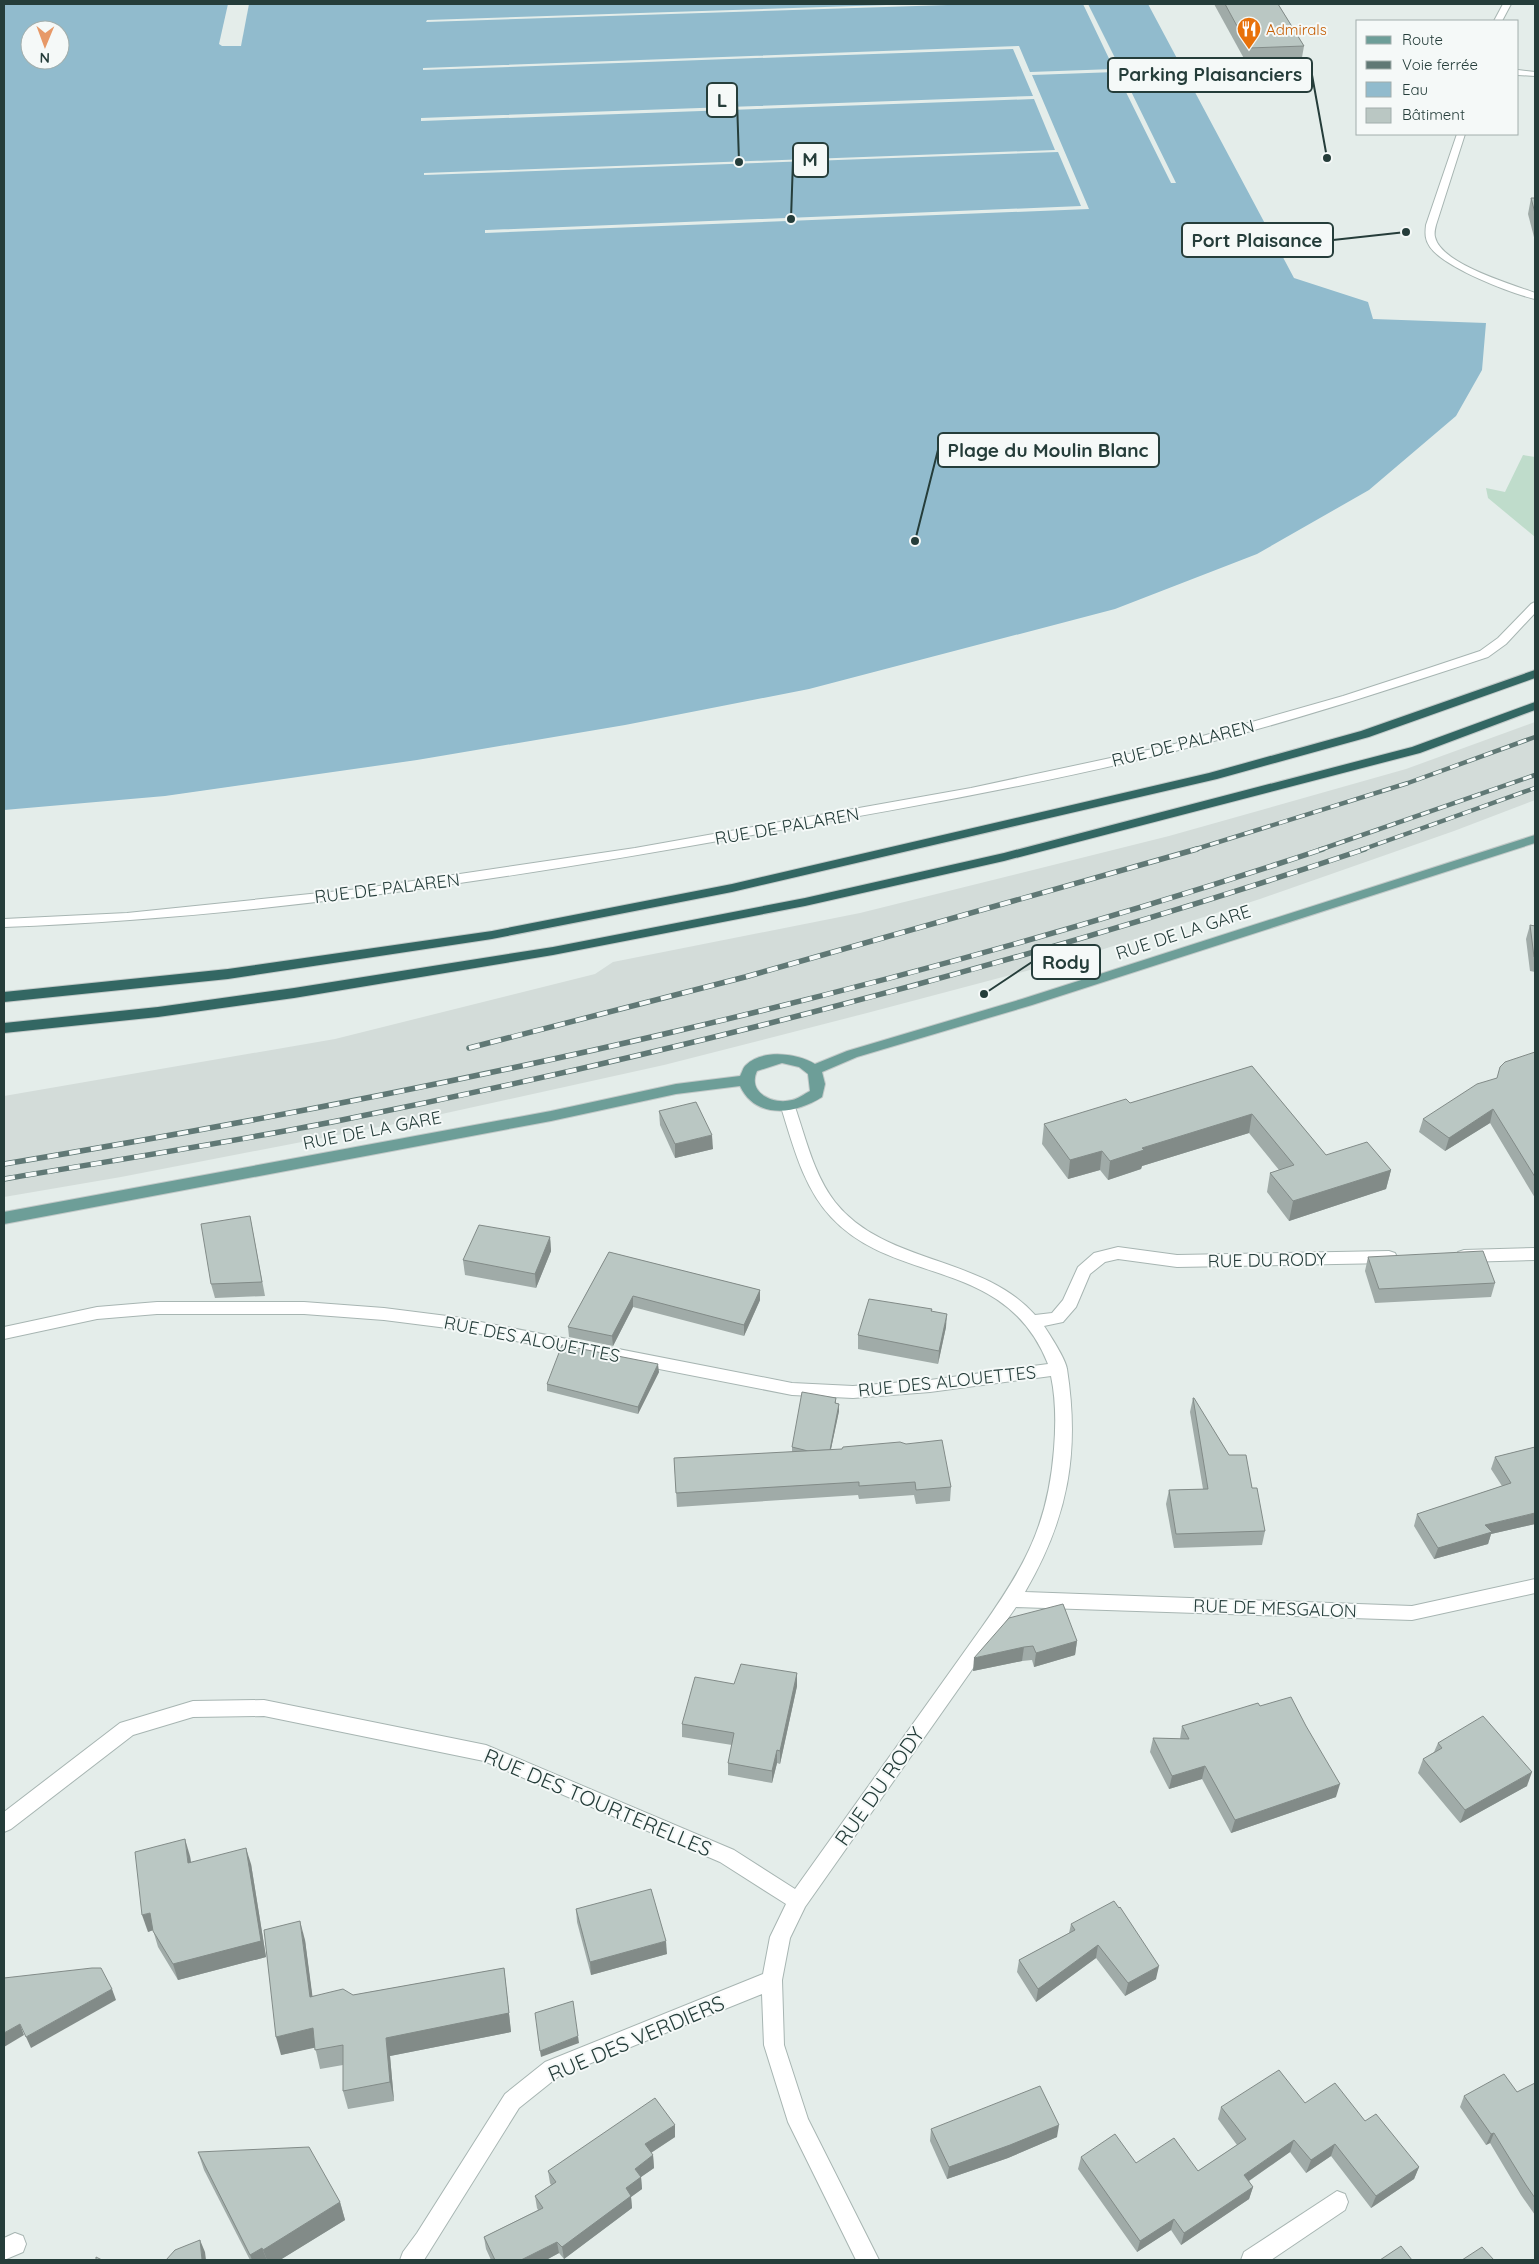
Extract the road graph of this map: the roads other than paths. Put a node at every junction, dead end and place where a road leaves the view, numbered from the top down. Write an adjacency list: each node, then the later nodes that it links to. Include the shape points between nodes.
1 (1507, 4): 2 (street)
2 (1499, 20)
3 (1519, 73): 4 (street)
4 (1535, 74)
5 (1461, 135): 6 (street, via 1430,236 1436,248 1450,260)
6 (1535, 296)
7 (1535, 606): 11 (street, RUE DE PALAREN, via 1502,641 1484,654 1463,661 1347,699 1173,748 971,792 644,850 359,894 127,917)
8 (1534, 675): 12 (highway, via 1364,734 1212,776 732,888 473,938 228,974)
9 (1535, 706): 13 (highway, via 1416,750 1004,857 805,902 553,951 294,994)
10 (1535, 839): 14 (main road, RUE DE LA GARE, via 1027,1002 852,1054)
11 (4, 923)
12 (4, 997)
13 (4, 1028)
14 (813, 1070): 15 (main road, via 802,1062 782,1058 751,1068); 16 (main road, via 819,1082 817,1093 805,1102)
15 (747, 1080): 16 (main road, via 750,1091 758,1099 772,1106); 17 (main road, RUE DE LA GARE, via 676,1089 531,1120)
16 (788, 1106): 21 (street, RUE DU RODY, via 816,1184 830,1206 875,1240 1002,1295)
17 (4, 1218)
18 (1535, 1254): 19 (street)
19 (1450, 1256)
20 (1401, 1257): 21 (street, RUE DU RODY, via 1177,1261 1118,1253 1100,1257 1084,1271 1070,1303 1057,1318)
21 (1032, 1322): 23 (street, RUE DU RODY)
22 (4, 1333): 23 (street, RUE DES ALOUETTES, via 97,1313 157,1308 304,1308 455,1323 792,1389 853,1392 930,1386)
23 (1059, 1368): 25 (street, RUE DU RODY, via 1066,1419 1060,1477 1047,1530)
24 (1535, 1586): 25 (street, RUE DE MESGALON, via 1412,1613)
25 (1012, 1599): 27 (street, RUE DU RODY)
26 (4, 1823): 27 (street, RUE DES TOURTERELLES, via 127,1729 193,1709 264,1708 486,1753 727,1856)
27 (798, 1901): 28 (street, RUE DU RODY, via 780,1937)
28 (772, 1980): 30 (street, RUE DES VERDIERS, via 552,2069 512,2101); 31 (street, RUE DU RODY, via 774,2045 799,2122)
29 (1337, 2202): 32 (street)
30 (411, 2260)
31 (868, 2260)
32 (1252, 2260)

